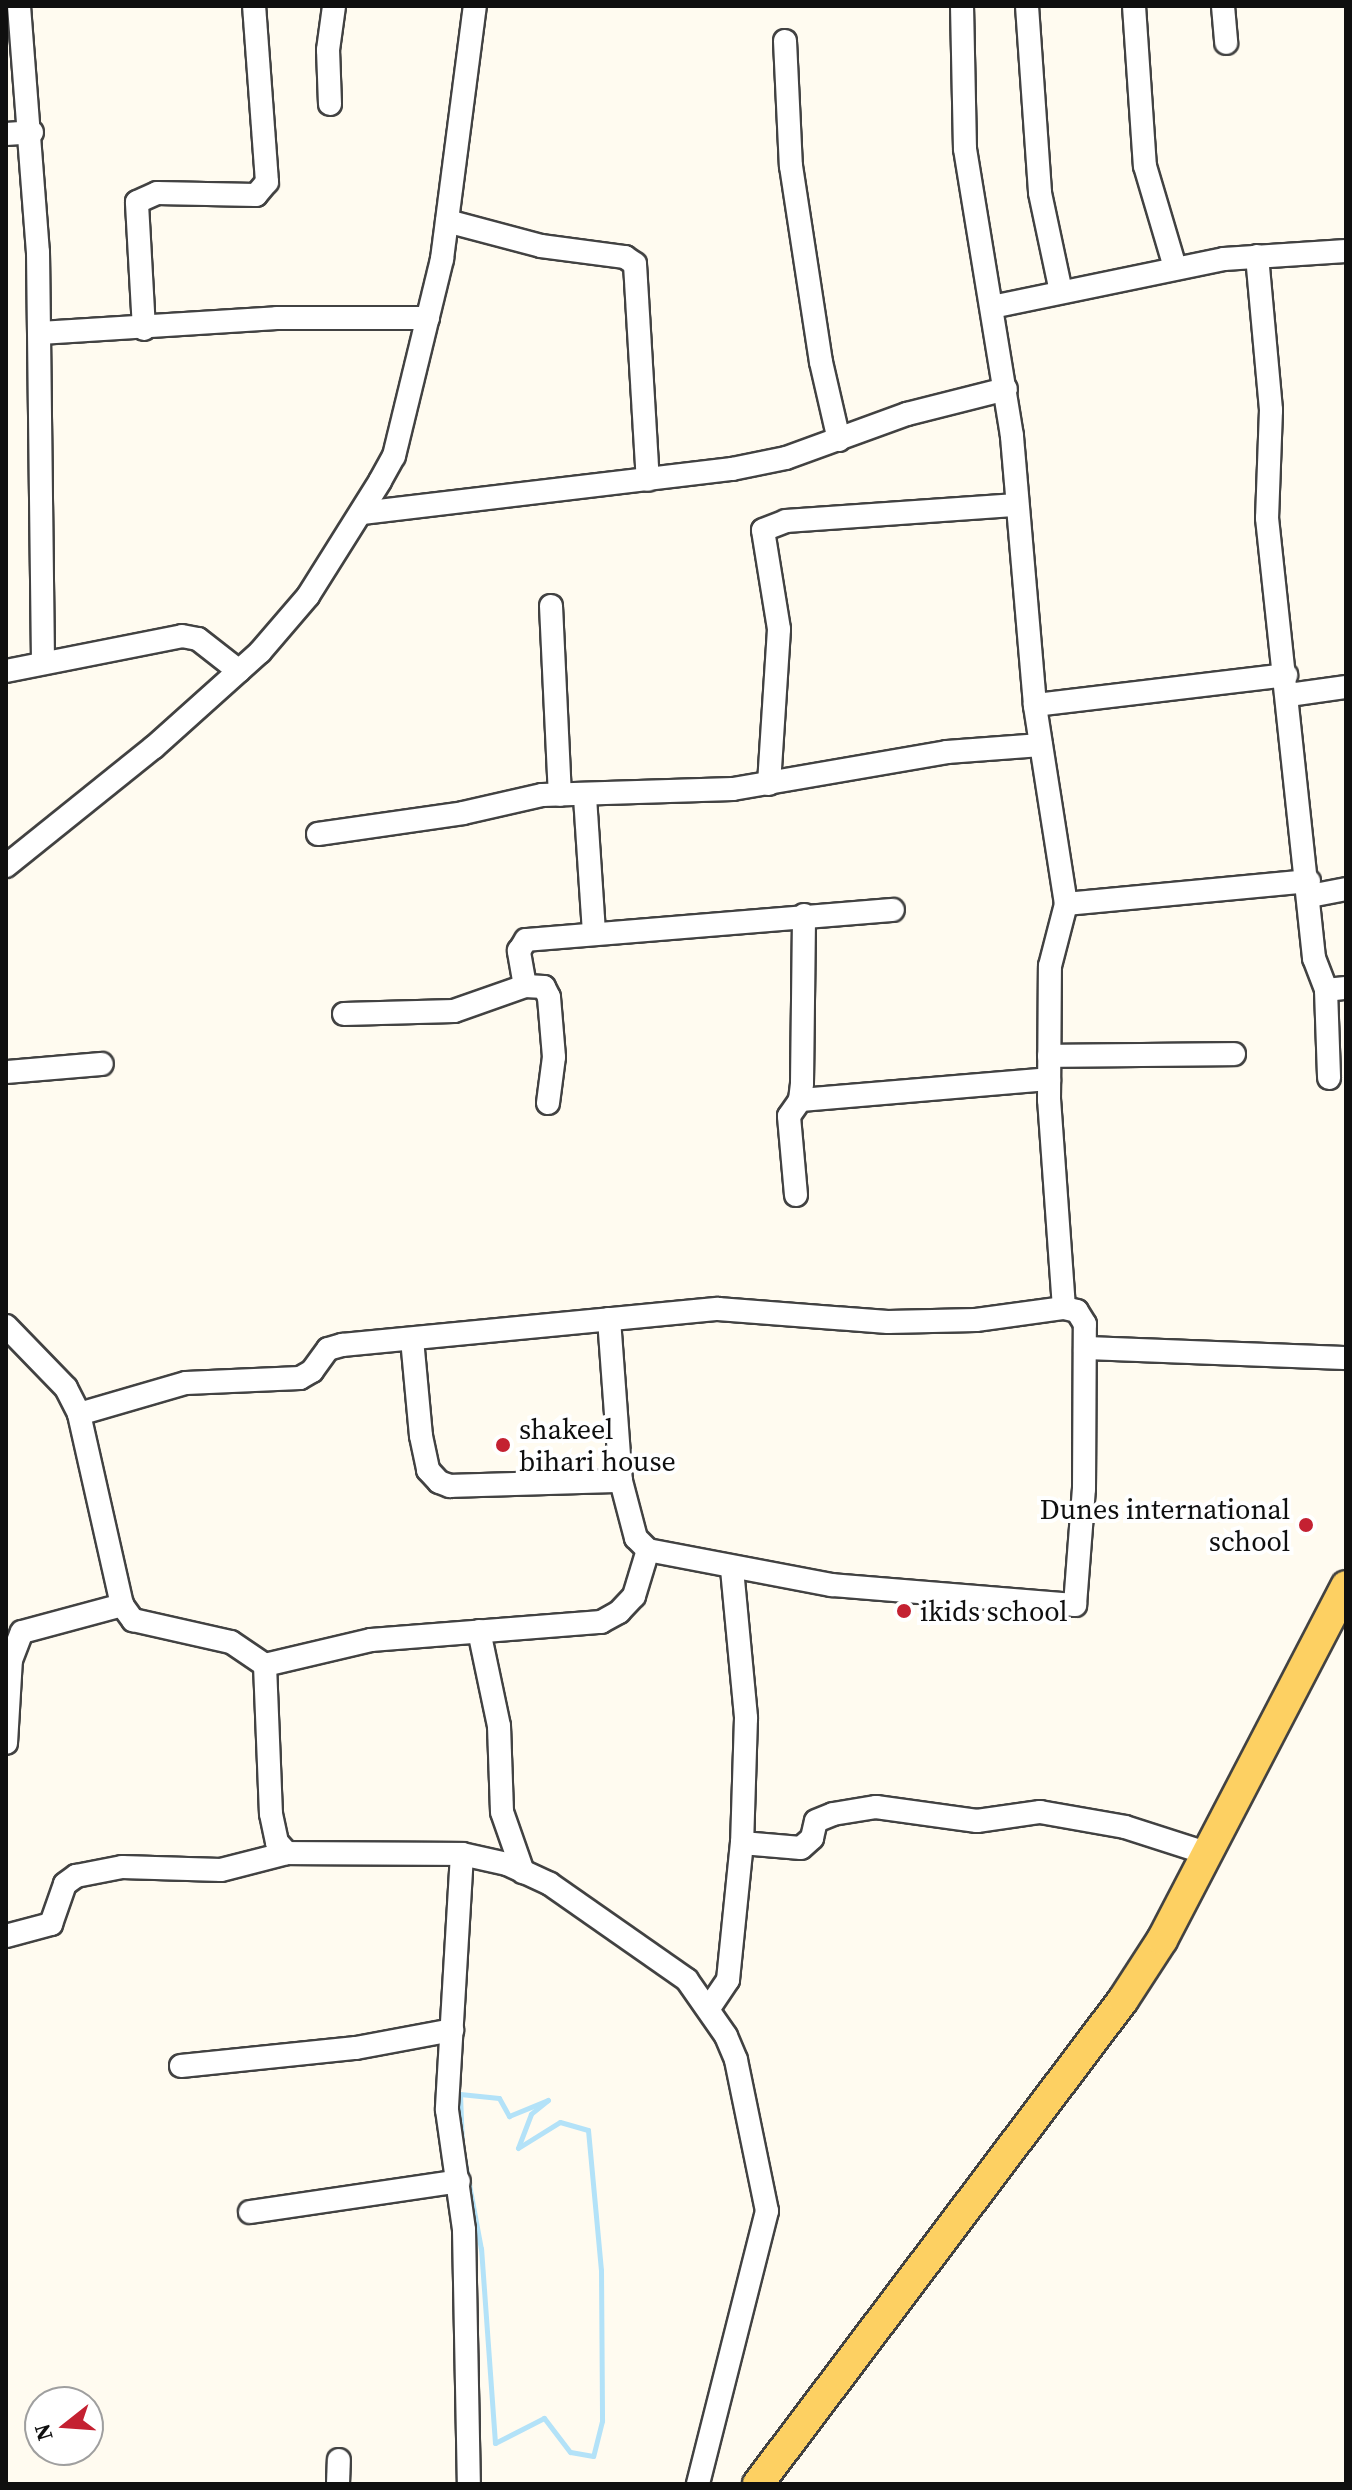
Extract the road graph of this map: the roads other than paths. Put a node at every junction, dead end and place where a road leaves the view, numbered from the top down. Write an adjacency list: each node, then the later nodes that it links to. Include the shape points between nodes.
1 (19, 6): 12 (street)
2 (254, 6): 21 (street, via 267,182 256,195 157,193 137,202)
3 (334, 6): 11 (street, via 328,50)
4 (475, 6): 14 (street)
5 (962, 6): 19 (street, via 961,108)
6 (1027, 6): 18 (street, via 1040,193)
7 (1134, 6): 17 (street, via 1145,166)
8 (1223, 6): 10 (street)
9 (785, 41): 24 (street, via 791,166 821,362)
10 (1226, 43)
11 (330, 104)
12 (32, 132): 13 (street); 22 (street)
13 (6, 134)
14 (447, 221): 20 (street); 25 (street, via 541,246 625,257 635,264)
15 (1346, 251): 16 (street)
16 (1257, 256): 17 (street); 32 (street, via 1271,410 1267,518)
17 (1175, 267): 18 (street)
18 (1061, 292): 19 (street)
19 (992, 307): 23 (street)
20 (428, 318): 21 (street, via 296,317); 27 (street, via 394,456)
21 (144, 329): 22 (street)
22 (40, 333): 29 (street)
23 (1006, 389): 24 (street, via 907,414); 26 (street)
24 (839, 440): 25 (street, via 786,458)
25 (648, 480): 27 (street)
26 (1016, 505): 34 (street); 36 (street, via 786,521 763,530 779,629)
27 (362, 513): 31 (street, via 308,596)
28 (551, 606): 37 (street)
29 (43, 661): 30 (street); 31 (street, via 182,636 198,639)
30 (6, 671)
31 (239, 671): 40 (street)
32 (1288, 685): 33 (street); 34 (street); 41 (street)
33 (1346, 687)
34 (1035, 705): 35 (street)
35 (1041, 745): 36 (street, via 947,752); 43 (street)
36 (769, 784): 38 (street)
37 (560, 795): 38 (street); 39 (street)
38 (585, 797): 46 (street)
39 (318, 834)
40 (6, 866)
41 (1310, 888): 42 (street); 43 (street); 48 (street, via 1316,968)
42 (1346, 889)
43 (1066, 904): 52 (street, via 1050,966)
44 (893, 910): 45 (street)
45 (804, 915): 46 (street); 55 (street)
46 (594, 932): 47 (street, via 522,943)
47 (525, 986): 49 (street, via 454,1011); 56 (street, via 544,987 549,997 554,1057)
48 (1336, 989): 54 (street)
49 (344, 1014)
50 (1234, 1054): 52 (street)
51 (102, 1064): 53 (street)
52 (1049, 1067): 55 (street); 58 (street)
53 (6, 1072)
54 (1329, 1078)
55 (800, 1100): 57 (street, via 789,1116)
56 (548, 1103)
57 (796, 1195)
58 (1064, 1308): 59 (street, via 949,1321 718,1309); 62 (street, via 1083,1315)
59 (609, 1319): 61 (street); 65 (street)
60 (6, 1326): 64 (street, via 66,1388)
61 (412, 1339): 64 (street, via 328,1349 300,1378 186,1383); 65 (street, via 421,1436 428,1470 439,1482)
62 (1085, 1348): 63 (street); 67 (street, via 1075,1605 832,1585)
63 (1346, 1358)
64 (79, 1414): 69 (street)
65 (621, 1481): 66 (street, via 636,1538)
66 (648, 1550): 67 (street); 70 (street, via 634,1596 601,1622)
67 (732, 1569): 73 (street, via 746,1718)
68 (1346, 1586): 75 (main road)
69 (122, 1605): 71 (street, via 133,1620 231,1642); 72 (street, via 22,1632 11,1660)
70 (479, 1631): 71 (street, via 371,1640); 77 (street, via 499,1726 502,1812)
71 (265, 1665): 74 (street, via 271,1814 277,1842)
72 (6, 1743)
73 (742, 1843): 75 (street, via 801,1848 823,1817 876,1807 977,1821 1040,1812 1125,1827); 79 (street, via 728,1980)
74 (287, 1853): 76 (street); 78 (street, via 221,1870 122,1867 76,1876 65,1884 51,1924)
75 (1206, 1853): 88 (main road, via 1162,1940 1123,2000)
76 (462, 1854): 77 (street); 80 (street)
77 (523, 1872): 79 (street, via 550,1884 687,1980)
78 (6, 1936)
79 (709, 2008): 87 (street, via 745,2084 767,2211)
80 (452, 2030): 81 (street, via 356,2048); 82 (street, via 447,2110)
81 (181, 2066)
82 (459, 2181): 83 (street); 86 (street)
83 (250, 2212)
84 (339, 2460): 85 (street)
85 (338, 2484)
86 (469, 2484)
87 (698, 2484)
88 (758, 2484)

